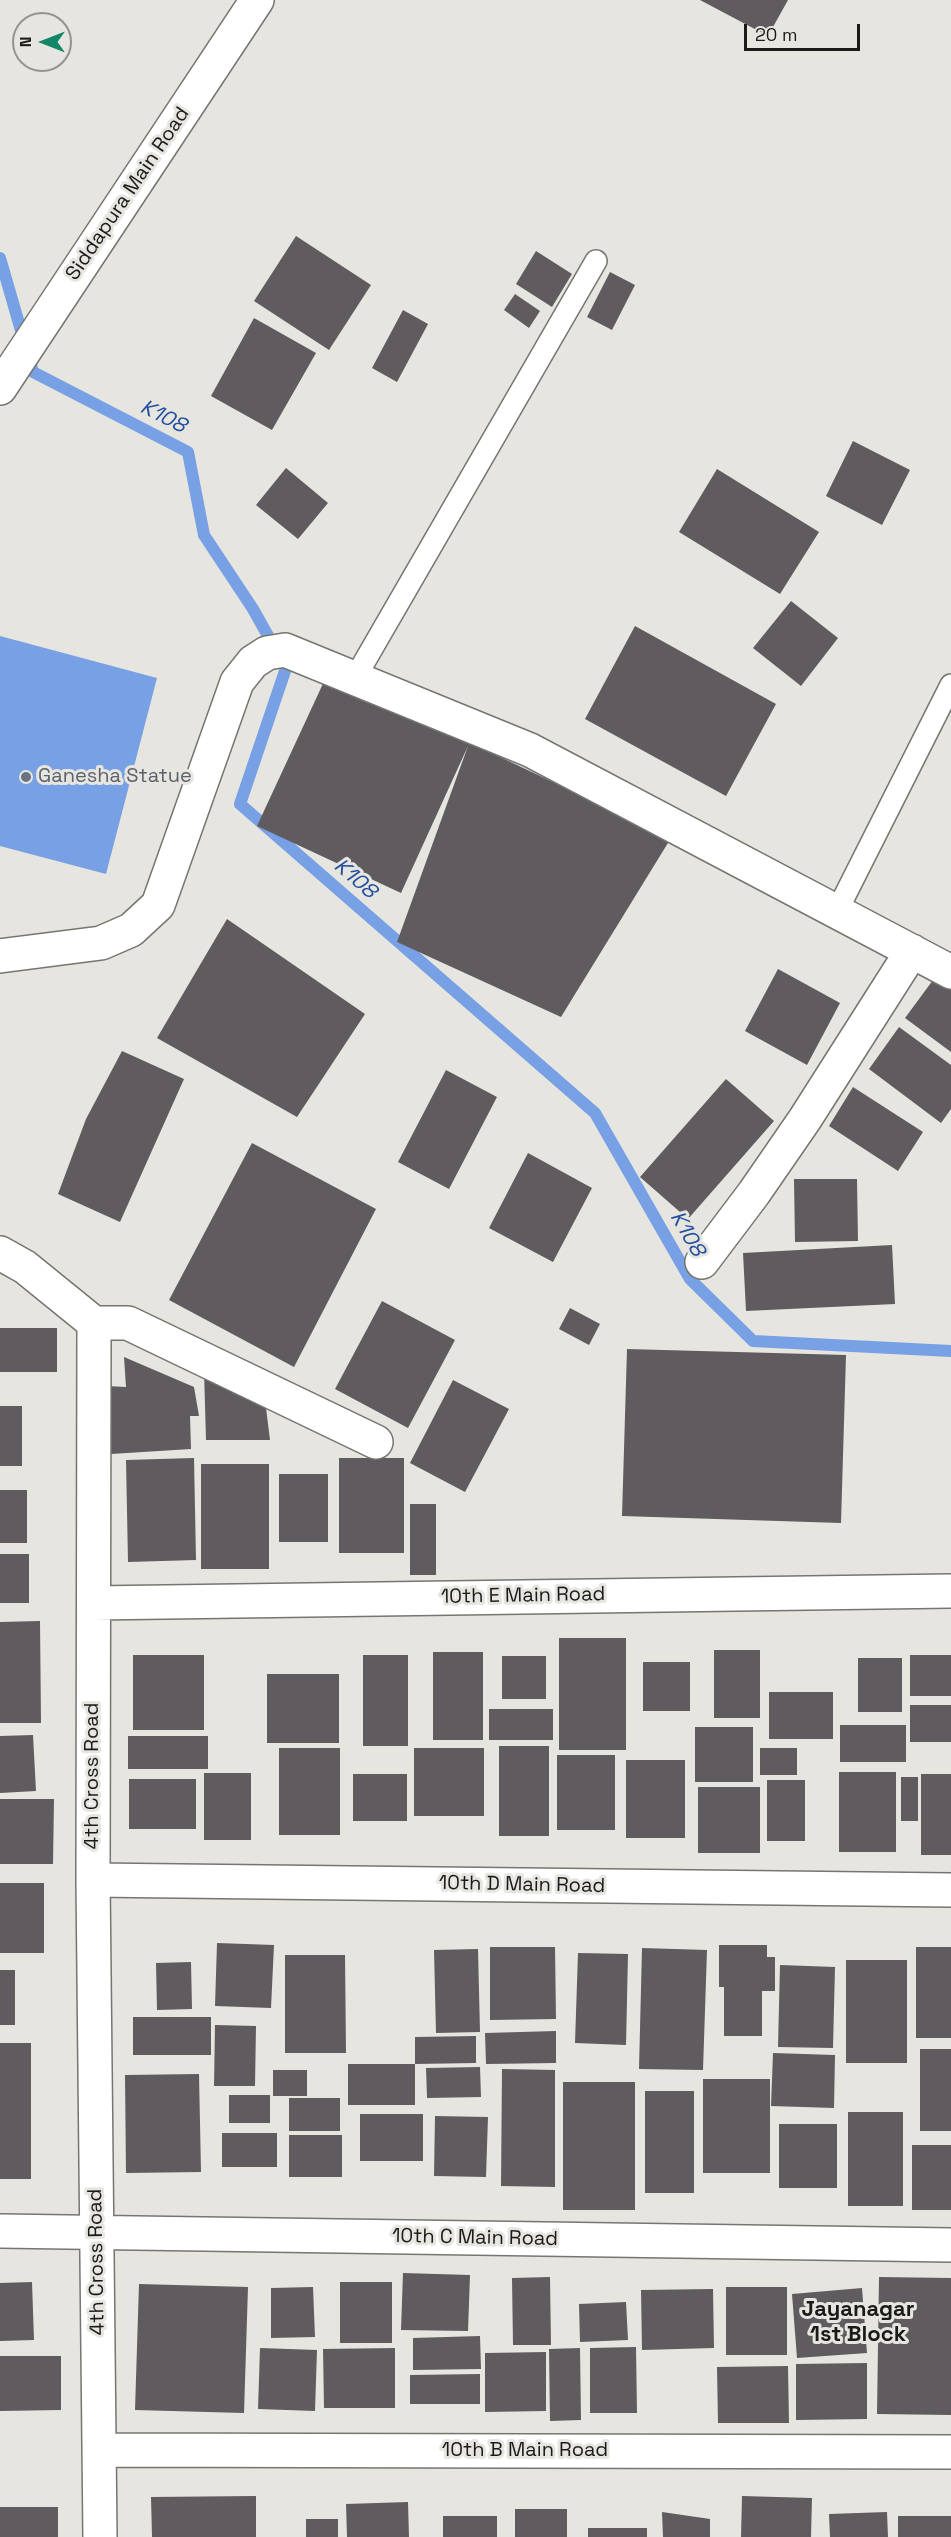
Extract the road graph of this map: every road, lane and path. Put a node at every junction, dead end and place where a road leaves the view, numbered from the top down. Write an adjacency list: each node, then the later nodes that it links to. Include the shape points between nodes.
1 (257, 0): 3 (street, Siddapura Main Road)
2 (596, 261): 4 (lane)
3 (0, 388)
4 (354, 678): 6 (street, via 530,750); 8 (street, via 285,650 267,653 253,662 237,682 158,905 131,930 101,943)
5 (951, 685): 6 (lane)
6 (837, 911): 7 (street)
7 (912, 951): 9 (street); 11 (street, via 805,1119)
8 (0, 956)
9 (951, 972)
10 (0, 1253): 12 (street, via 25,1267)
11 (702, 1262)
12 (94, 1323): 13 (street, via 128,1323); 15 (street, 4th Cross Road)
13 (376, 1442)
14 (951, 1591): 15 (street, 10th E Main Road)
15 (94, 1602): 16 (street, 4th Cross Road)
16 (93, 1880): 17 (street, 10th D Main Road); 19 (street, 4th Cross Road)
17 (951, 1890)
18 (0, 2231): 19 (street, 10th C Main Road)
19 (97, 2233): 20 (street, 10th C Main Road); 21 (street, 4th Cross Road)
20 (951, 2246)
21 (99, 2450): 22 (street, 10th B Main Road); 23 (street, 4th Cross Road)
22 (951, 2452)
23 (100, 2537)

